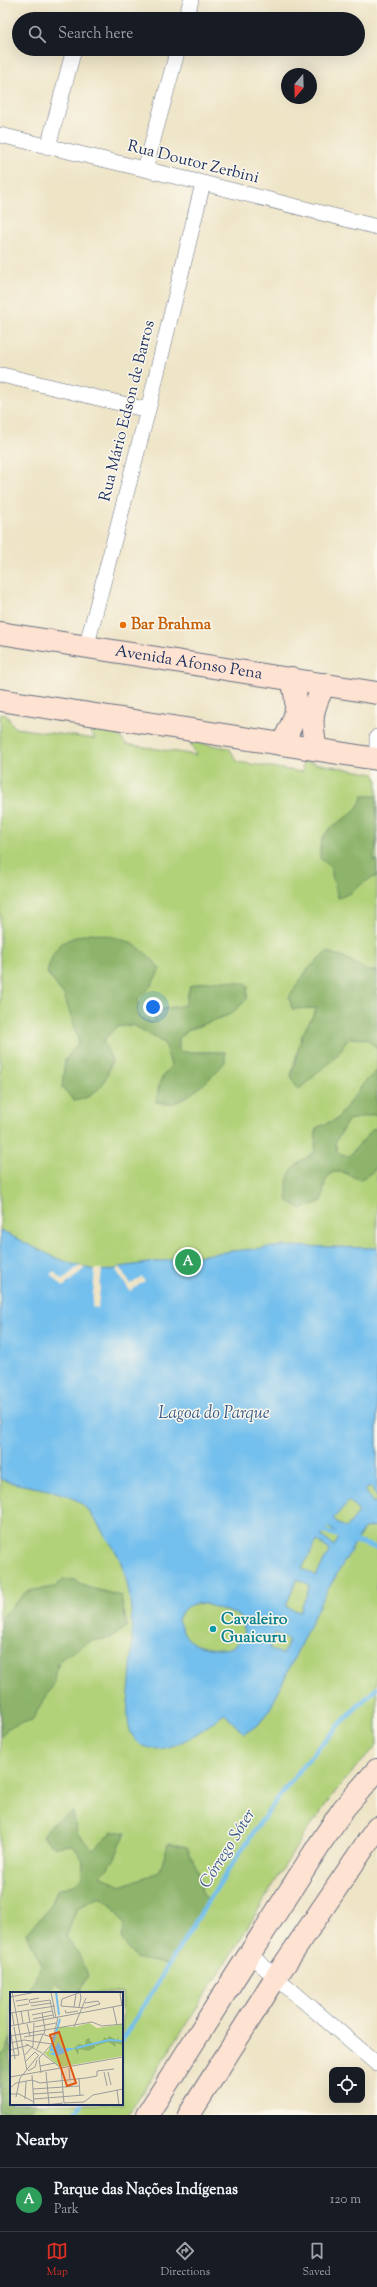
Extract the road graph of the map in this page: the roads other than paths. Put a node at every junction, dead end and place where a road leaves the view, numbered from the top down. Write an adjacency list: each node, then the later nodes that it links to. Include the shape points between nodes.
1 (191, 0): 2 (street)
2 (188, 12)
3 (72, 56): 6 (street)
4 (176, 56): 7 (street)
5 (0, 135): 6 (street, Rua Doutor Zerbini)
6 (48, 146): 7 (street, Rua Doutor Zerbini)
7 (145, 169): 8 (street, Rua Doutor Zerbini)
8 (203, 183): 9 (street, Rua Doutor Zerbini); 11 (street, Rua Mário Edson de Barros)
9 (377, 227)
10 (2, 375): 11 (street)
11 (148, 410): 13 (street, Rua Mário Edson de Barros)
12 (0, 633): 13 (main road, Avenida Afonso Pena)
13 (86, 648): 14 (main road, Avenida Afonso Pena)
14 (291, 678): 15 (main road, Avenida Afonso Pena); 19 (main road, via 297,695 297,711)
15 (325, 684): 16 (main road, Avenida Afonso Pena); 21 (main road, via 316,699 312,714 311,728)
16 (377, 693)
17 (0, 700): 19 (main road)
18 (377, 737): 20 (street)
19 (282, 744): 21 (main road)
20 (377, 748)
21 (316, 749): 22 (main road)
22 (377, 759)
23 (377, 1770): 25 (main road, via 344,1808)
24 (377, 1828): 26 (main road)
25 (248, 1954): 26 (street); 28 (main road)
26 (276, 1978): 27 (street); 29 (main road)
27 (377, 2064)
28 (147, 2115)
29 (189, 2115)

